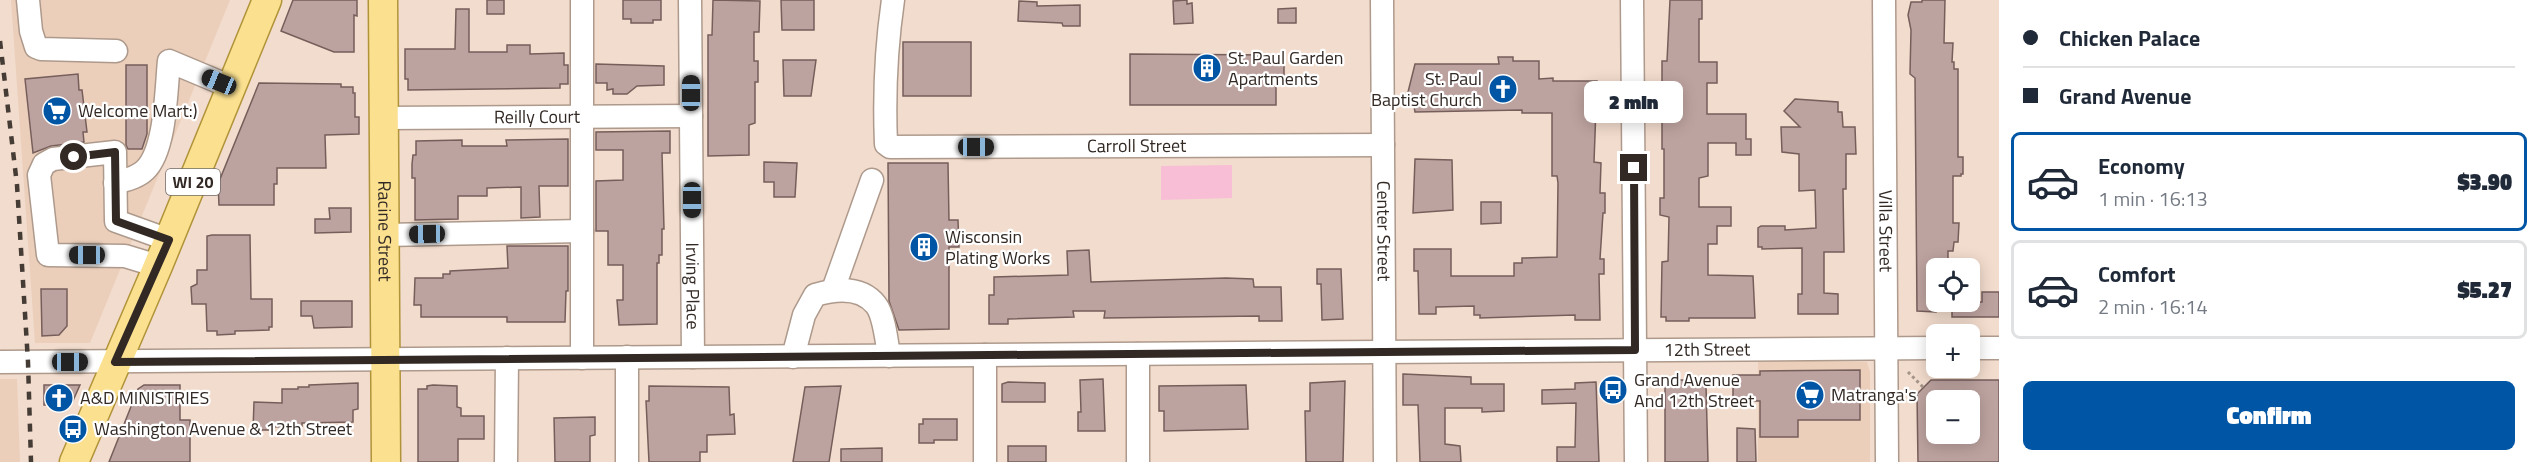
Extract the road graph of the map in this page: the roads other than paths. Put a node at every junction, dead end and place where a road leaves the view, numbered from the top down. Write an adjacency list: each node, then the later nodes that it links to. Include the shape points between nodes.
1 (28, 0): 10 (street, via 36,47)
2 (267, 0): 11 (main road, WI 20)
3 (383, 0): 14 (main road, Racine Street)
4 (582, 0): 12 (street)
5 (690, 0): 13 (street, Irving Place)
6 (893, 0): 15 (street, Carroll Street, via 885,118 886,144 890,147)
7 (1382, 0): 15 (street, Center Street)
8 (1632, 0): 27 (street)
9 (1884, 0): 23 (street, Villa Street)
10 (116, 51)
11 (231, 87): 17 (street, via 169,62 160,139 152,162 143,172); 20 (main road, WI 20)
12 (581, 116): 13 (street, Reilly Court); 14 (street, Reilly Court); 18 (street)
13 (691, 116): 33 (street, Irving Place)
14 (384, 118): 19 (main road, Racine Street)
15 (1383, 145): 28 (street, Center Street)
16 (872, 180): 22 (street)
17 (115, 183): 20 (street, via 116,221); 21 (street, via 115,152 53,159 44,164 39,175 48,255 125,256)
18 (582, 231): 19 (street); 36 (street)
19 (385, 235): 37 (main road, Racine Street)
20 (169, 240): 21 (main road, WI 20)
21 (158, 266): 39 (main road, WI 20)
22 (833, 290): 31 (street, via 866,296 878,306); 34 (street, via 815,295 804,315)
23 (1886, 348): 24 (street, 12th Street); 27 (street, 12th Street); 48 (street, Villa Street)
24 (1926, 348)
25 (1980, 348): 26 (street)
26 (1999, 348)
27 (1635, 350): 28 (street, 12th Street); 47 (street)
28 (1384, 352): 29 (street, 12th Street); 46 (street, Center Street)
29 (1138, 354): 30 (street, 12th Street); 45 (street)
30 (985, 355): 31 (street, 12th Street); 44 (street)
31 (889, 356): 34 (street, 12th Street)
32 (627, 357): 33 (street, 12th Street); 36 (street, 12th Street); 43 (street)
33 (693, 357): 34 (street, 12th Street)
34 (793, 357)
35 (507, 358): 36 (street, 12th Street); 37 (street, 12th Street); 42 (street)
36 (582, 358)
37 (386, 359): 39 (street, 12th Street); 41 (main road, Racine Street)
38 (0, 362): 39 (street, 12th Street)
39 (115, 362): 40 (main road, WI 20)
40 (74, 462)
41 (386, 462)
42 (506, 462)
43 (627, 462)
44 (985, 462)
45 (1138, 462)
46 (1385, 462)
47 (1636, 462)
48 (1887, 462)

